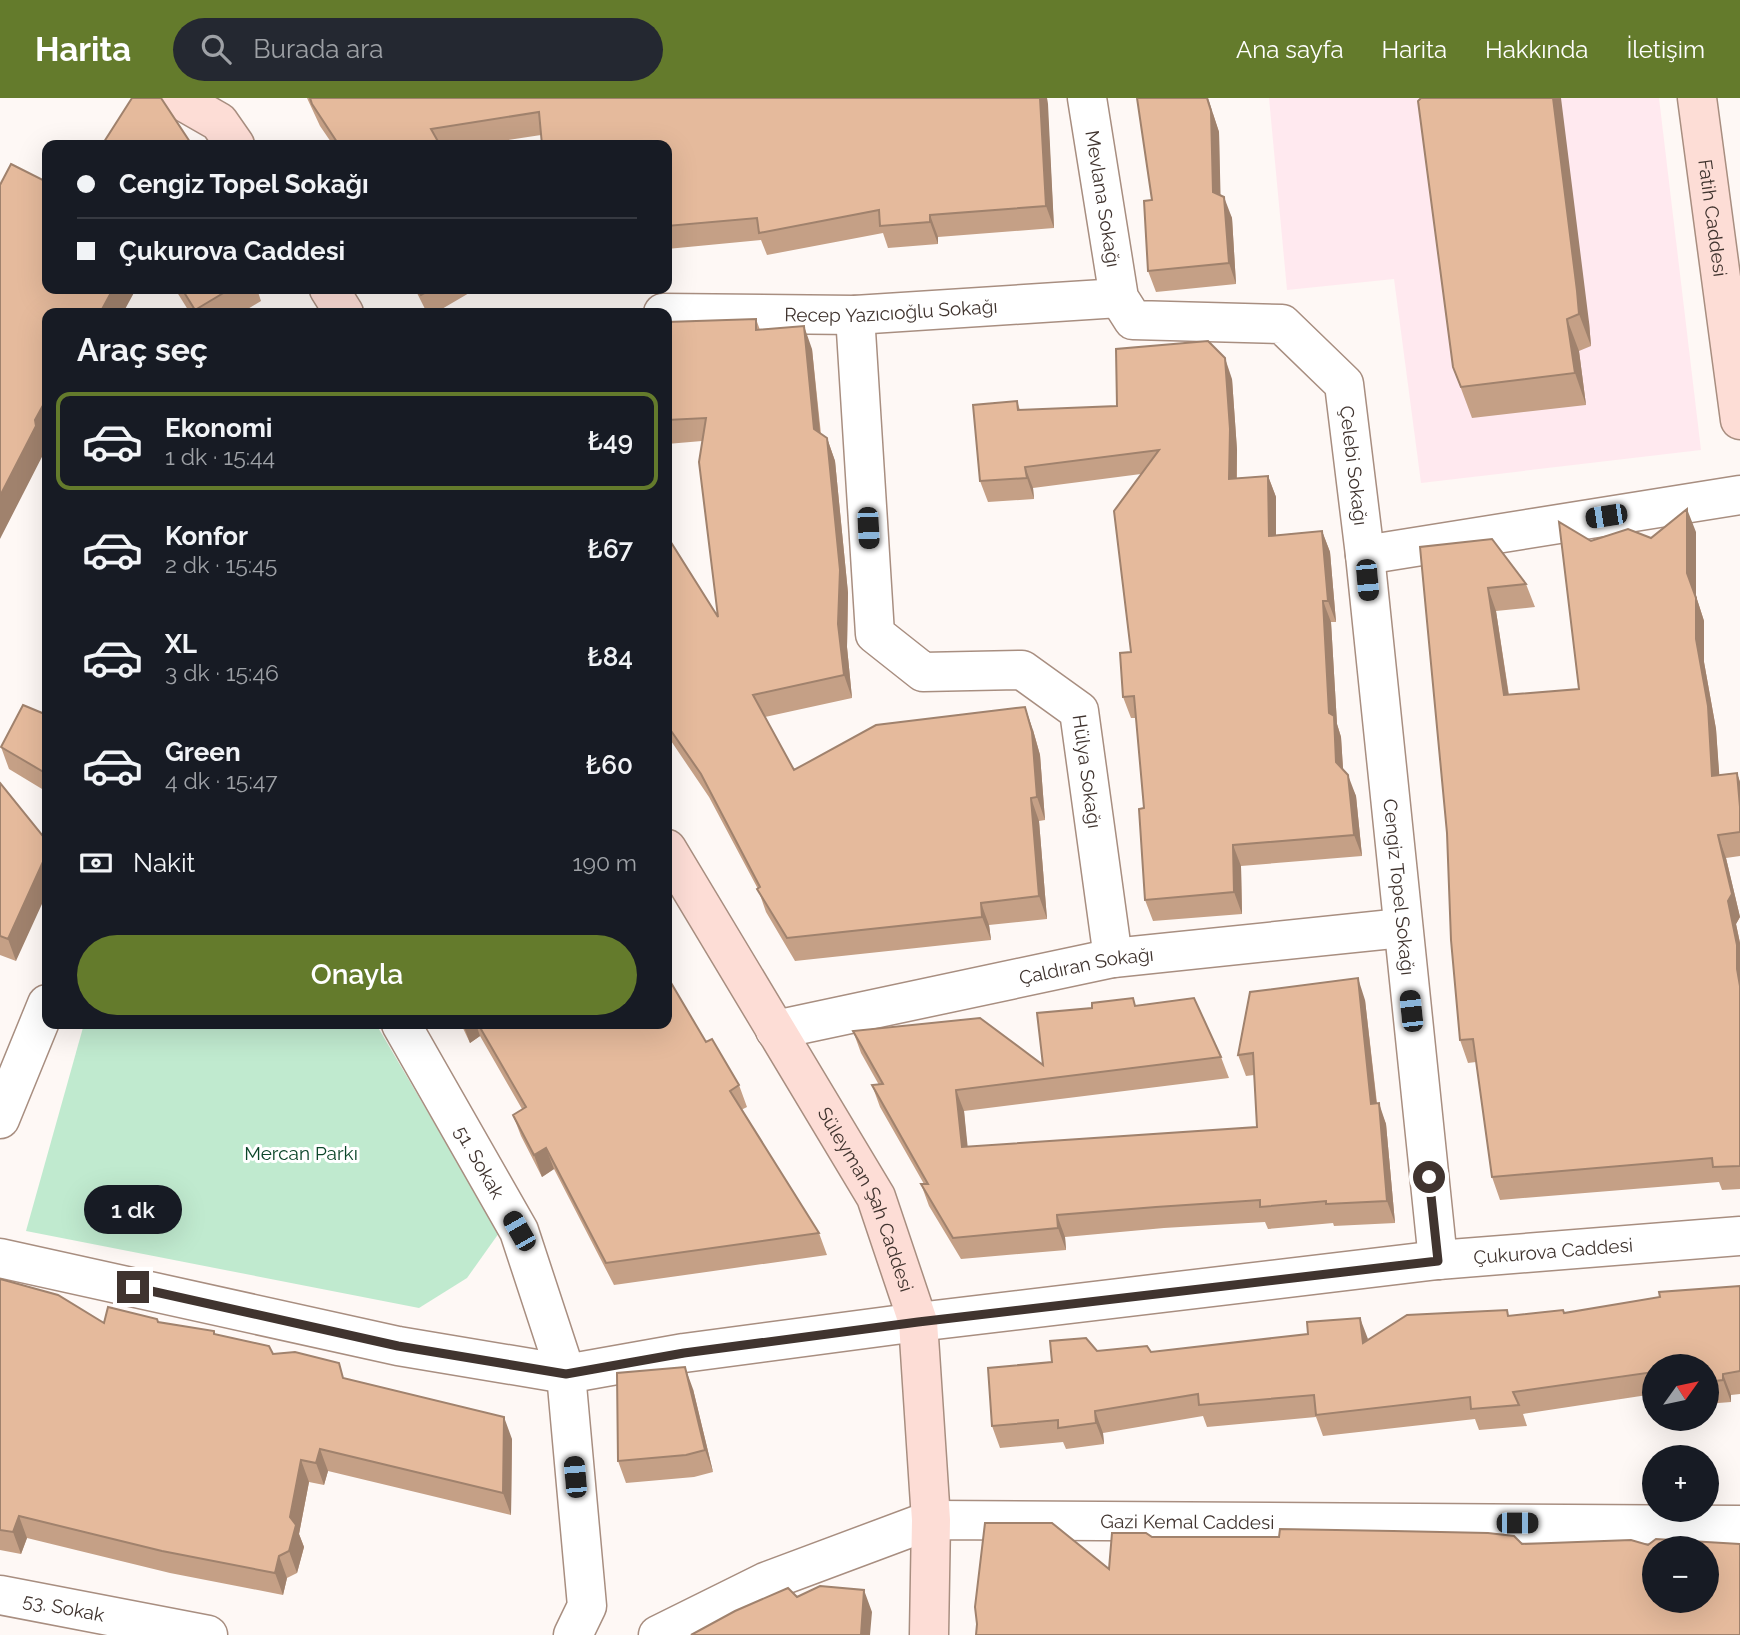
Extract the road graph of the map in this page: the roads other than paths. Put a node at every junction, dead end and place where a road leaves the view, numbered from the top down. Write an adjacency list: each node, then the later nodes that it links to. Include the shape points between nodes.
1 (177, 98): 4 (street, via 219,122)
2 (1087, 98): 5 (street, Mevlana Sokağı)
3 (1697, 98): 6 (street, Fatih Caddesi)
4 (232, 140)
5 (1119, 298): 8 (street, Recep Yazıcıoğlu Sokağı); 11 (street, Çelebi Sokağı, via 1133,320 1282,324 1344,383)
6 (1732, 301): 9 (street, Fatih Caddesi)
7 (672, 313): 8 (street, Recep Yazıcıoğlu Sokağı)
8 (855, 316): 14 (street, Hülya Sokağı, via 875,634 923,672 1022,670 1079,711)
9 (1740, 420)
10 (1740, 495): 11 (street)
11 (1365, 555): 13 (street, Cengiz Topel Sokağı)
12 (672, 857): 17 (street, Süleyman Şah Caddesi)
13 (1402, 928): 14 (street, Çaldıran Sokağı); 21 (street, Cengiz Topel Sokağı)
14 (1113, 958): 17 (street, Çaldıran Sokağı)
15 (42, 1016): 18 (street)
16 (404, 1029): 23 (street, 51. Sokak, via 519,1231)
17 (775, 1030): 22 (street, Süleyman Şah Caddesi, via 876,1197)
18 (0, 1119)
19 (1740, 1236): 21 (street, Çukurova Caddesi)
20 (0, 1258): 23 (street, Çukurova Caddesi, via 398,1346)
21 (1438, 1261): 22 (street, Çukurova Caddesi)
22 (918, 1322): 23 (street, Çukurova Caddesi, via 684,1353); 24 (street, Süleyman Şah Caddesi)
23 (566, 1374): 28 (street, 51. Sokak, via 587,1606)
24 (932, 1520): 25 (street, Gazi Kemal Caddesi); 29 (street, Gazi Kemal Caddesi, via 765,1582); 30 (street, Süleyman Şah Caddesi)
25 (1740, 1525)
26 (0, 1595): 27 (street, 53. Sokak)
27 (208, 1635)
28 (573, 1635)
29 (658, 1635)
30 (929, 1635)

